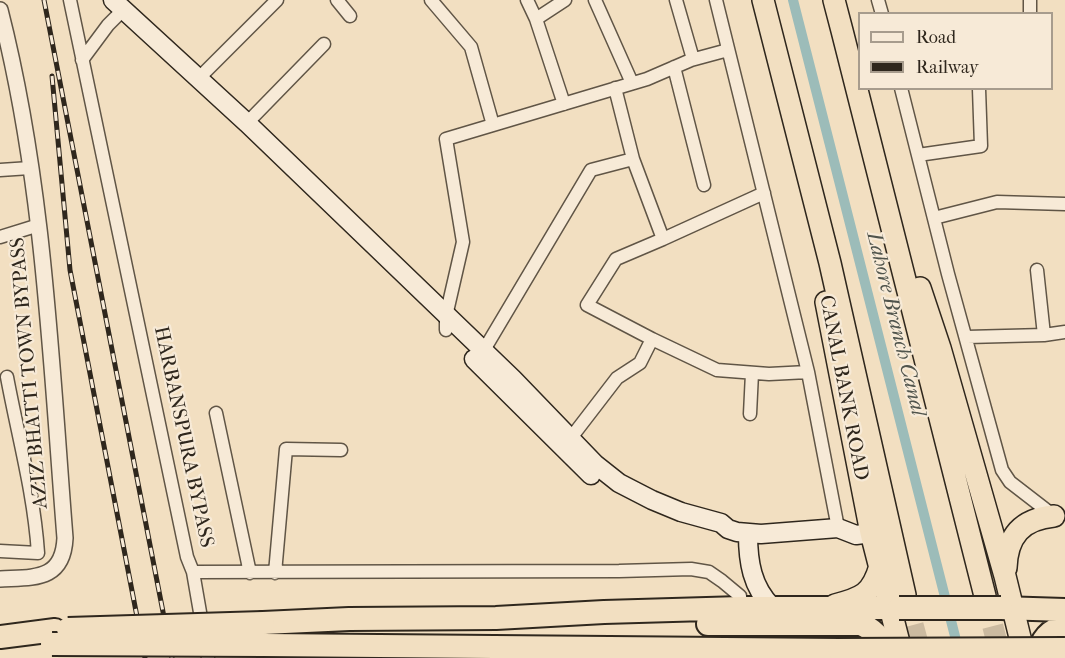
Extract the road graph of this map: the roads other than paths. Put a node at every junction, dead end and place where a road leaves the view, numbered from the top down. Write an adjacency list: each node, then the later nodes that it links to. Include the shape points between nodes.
1 (70, 0): 20 (street, HARBANSPURA BYPASS)
2 (97, 0): 13 (main road)
3 (277, 0): 22 (street)
4 (337, 0): 15 (street)
5 (431, 0): 30 (street, via 471,47)
6 (527, 0): 16 (street)
7 (565, 0): 16 (street)
8 (595, 0): 23 (street)
9 (676, 0): 19 (street)
10 (716, 0): 18 (street)
11 (763, 0): 28 (highway)
12 (834, 0): 31 (highway)
13 (118, 9): 20 (street); 22 (main road); 44 (main road, via 251,141)
14 (0, 10): 34 (street, AZIZ BHATTI TOWN BYPASS, via 16,71)
15 (350, 16)
16 (536, 19): 27 (street)
17 (324, 44): 29 (street)
18 (728, 51): 19 (street); 37 (street)
19 (693, 59): 21 (street)
20 (82, 60): 63 (street, HARBANSPURA BYPASS)
21 (674, 67): 23 (street); 36 (street)
22 (198, 79): 29 (main road)
23 (632, 83): 24 (street)
24 (615, 88): 27 (street); 33 (street)
25 (902, 90): 32 (street)
26 (979, 90): 32 (street, via 981,146)
27 (564, 104): 30 (street)
28 (792, 116): 59 (highway, CANAL BANK ROAD); 68 (highway, via 830,263)
29 (247, 123): 44 (main road)
30 (493, 125): 44 (street, via 446,139 463,242)
31 (874, 154): 66 (highway, via 940,348); 69 (highway, via 933,397)
32 (918, 154): 39 (street)
33 (633, 159): 42 (street); 49 (street, via 591,170)
34 (30, 168): 35 (street); 40 (street, AZIZ BHATTI TOWN BYPASS)
35 (0, 170)
36 (704, 185)
37 (764, 193): 42 (street); 50 (street)
38 (1065, 204): 39 (street, via 997,202)
39 (934, 218): 47 (street)
40 (39, 225): 41 (street); 67 (street, AZIZ BHATTI TOWN BYPASS, via 64,552 51,572)
41 (0, 237)
42 (663, 239): 48 (street, via 616,259 587,305)
43 (1037, 270): 46 (street)
44 (446, 323): 49 (main road)
45 (1065, 332): 46 (street)
46 (1044, 335): 47 (street)
47 (967, 337): 57 (street, via 1002,470 1010,483)
48 (652, 339): 51 (street, via 717,370); 55 (street, via 640,363 617,378)
49 (480, 357): 55 (main road)
50 (807, 372): 51 (street); 58 (street)
51 (752, 373): 54 (street)
52 (7, 377): 61 (street, via 28,476 38,553)
53 (216, 413): 64 (street)
54 (750, 414)
55 (567, 443): 60 (main road, via 588,473 647,510 719,532 728,529)
56 (341, 450): 65 (street, via 286,449)
57 (1059, 517): 66 (highway, via 1040,518 1016,533 1009,545)
58 (838, 528): 59 (main road, via 856,535); 60 (main road)
59 (871, 533): 62 (highway, CANAL BANK ROAD)
60 (748, 534): 70 (main road, via 755,585)
61 (0, 551)
62 (880, 566): 68 (highway, CANAL BANK ROAD); 71 (highway, via 872,587 864,595)
63 (193, 572): 64 (street, HARBANSPURA BYPASS); 80 (street)
64 (250, 573): 65 (street, HARBANSPURA BYPASS)
65 (275, 573): 72 (street, HARBANSPURA BYPASS, via 691,569 709,572 728,585 740,596)
66 (1005, 576): 69 (highway); 73 (highway, via 1025,599)
67 (0, 579)
68 (898, 604): 69 (highway, bridge); 71 (highway); 82 (highway, CANAL BANK ROAD)
69 (1000, 604): 73 (highway); 83 (highway)
70 (772, 607): 71 (highway); 72 (highway)
71 (825, 607)
72 (741, 608): 74 (highway)
73 (1062, 615): 84 (highway, via 1043,639)
74 (496, 618): 75 (highway, via 349,619); 81 (highway, via 599,625 861,624 878,636)
75 (263, 634): 77 (highway, bridge); 79 (highway, bridge, via 839,650)
76 (0, 637): 77 (highway)
77 (53, 637): 78 (highway)
78 (0, 643)
79 (1065, 649)
80 (208, 658)
81 (886, 658)
82 (903, 658)
83 (1025, 658)
84 (1037, 658)

